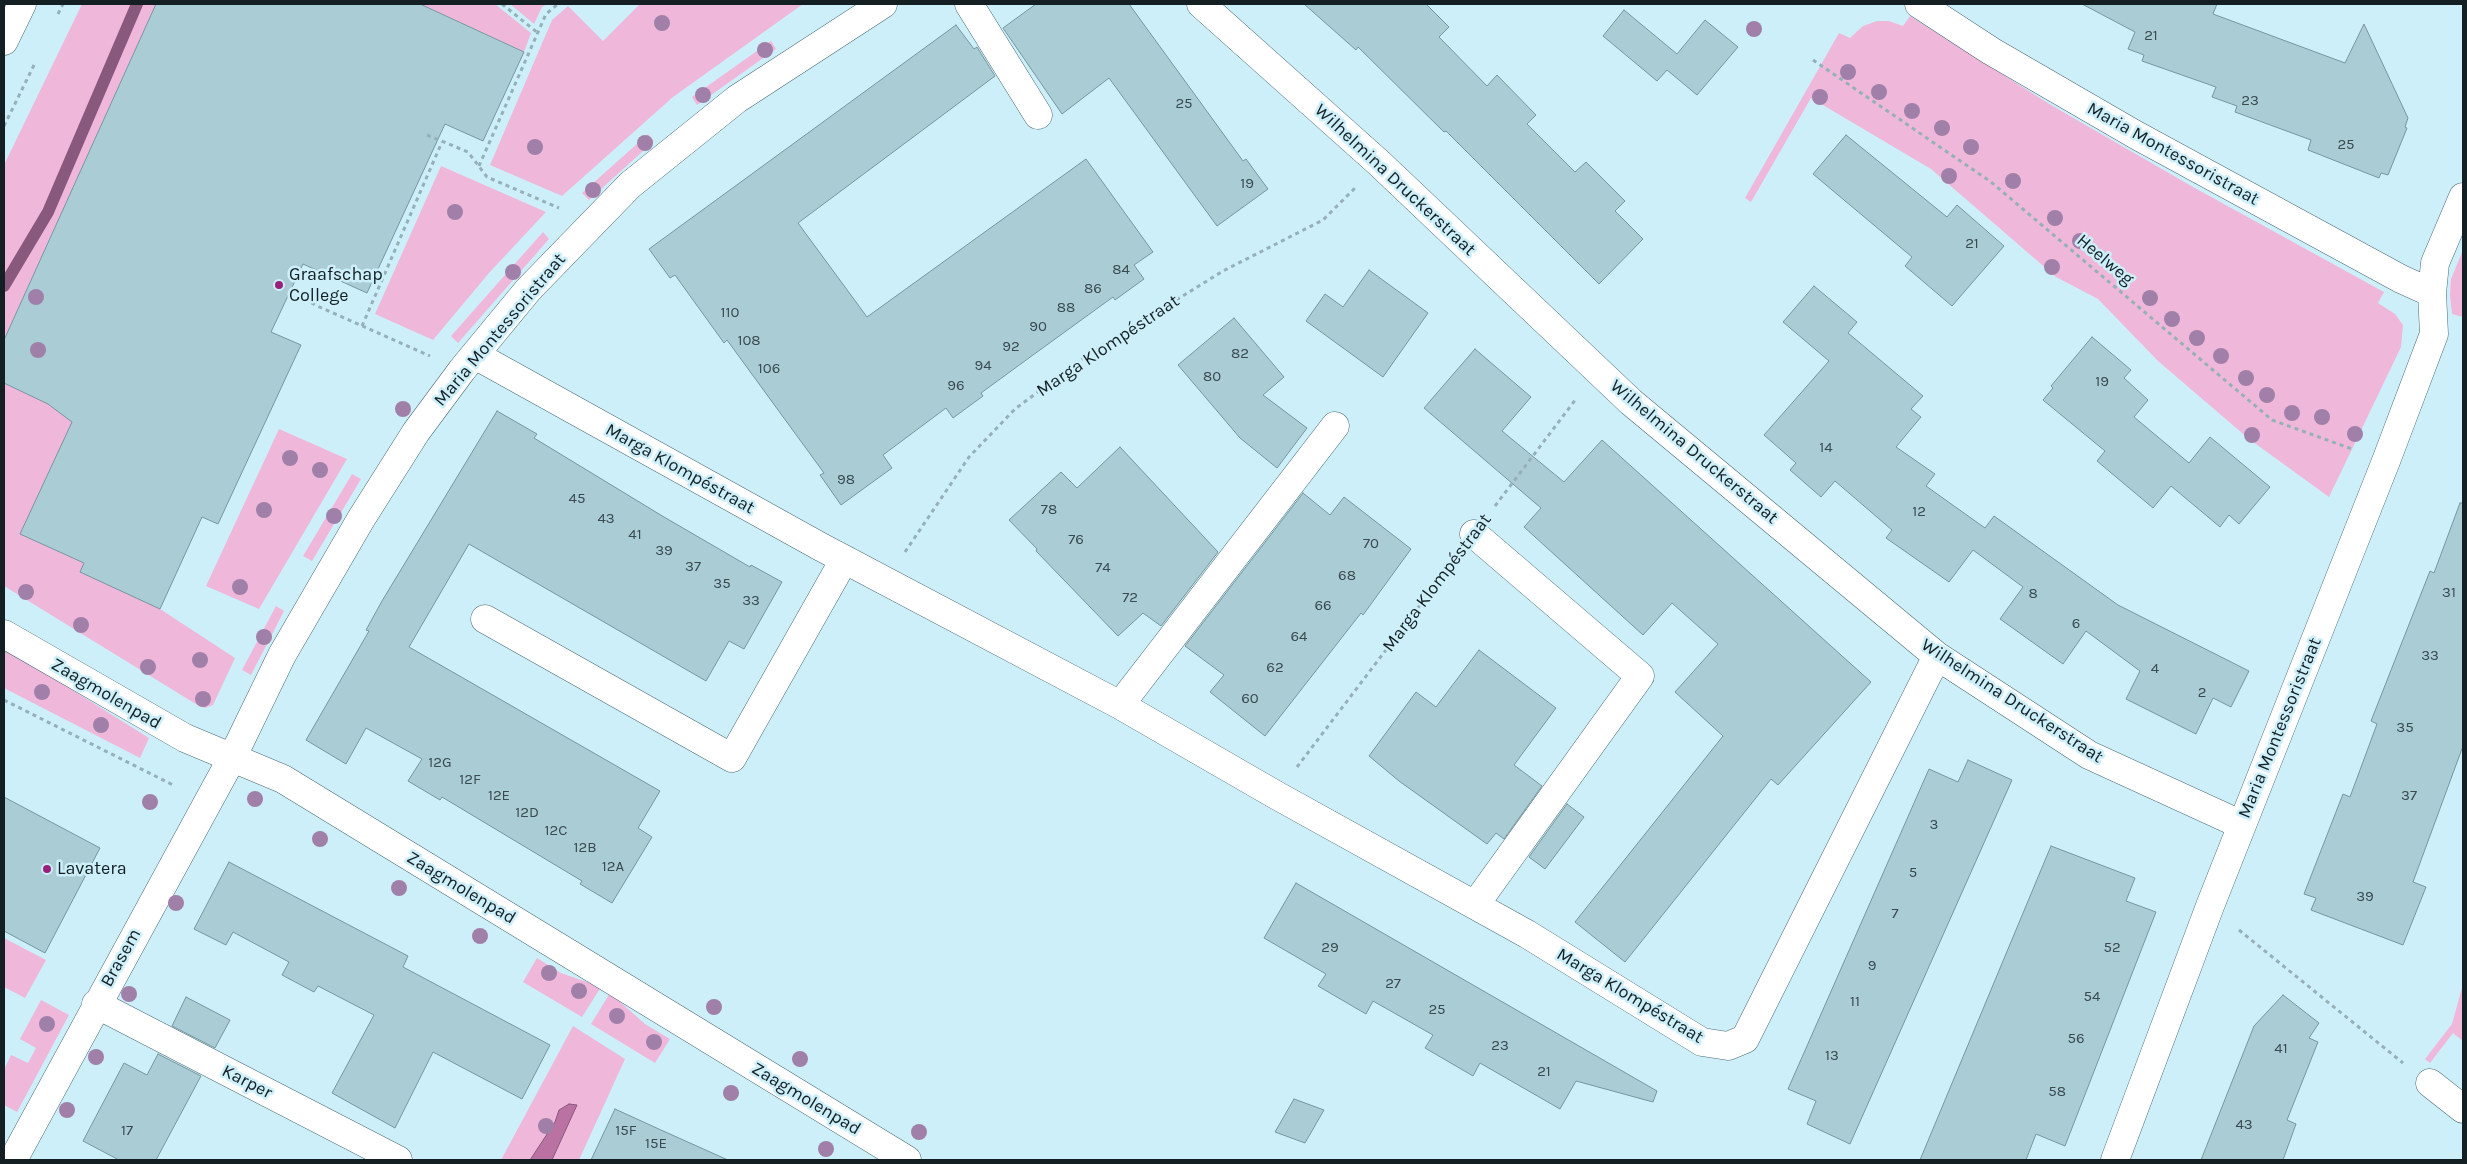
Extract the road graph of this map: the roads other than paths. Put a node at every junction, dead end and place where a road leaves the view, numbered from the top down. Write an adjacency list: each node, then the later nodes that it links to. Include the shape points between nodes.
1 (22, 4): 6 (street)
2 (884, 4): 10 (street, Maria Montessoristraat, via 737,99 630,185 528,290)
3 (969, 4): 7 (street)
4 (1201, 4): 16 (street, Wilhelmina Druckerstraat, via 1379,163 1631,402)
5 (1919, 4): 9 (street, Maria Montessoristraat, via 1991,51 2136,135)
6 (4, 41)
7 (1038, 115)
8 (2463, 197): 9 (street, Maria Montessoristraat, via 2435,263)
9 (2432, 293): 19 (street, Maria Montessoristraat, via 2434,334)
10 (469, 362): 13 (street, Marga Klompéstraat); 18 (street, Maria Montessoristraat, via 416,432 322,584 282,655)
11 (1335, 426): 17 (street)
12 (1474, 534): 20 (street, via 1640,676)
13 (844, 560): 14 (street, via 732,758); 17 (street, Marga Klompéstraat)
14 (485, 619)
15 (4, 634): 18 (street, Zaagmolenpad, via 185,738)
16 (1937, 656): 19 (street, Wilhelmina Druckerstraat, via 2089,755); 20 (street, Marga Klompéstraat, via 1745,1039 1728,1046 1702,1042)
17 (1120, 706): 20 (street, Marga Klompéstraat)
18 (232, 758): 21 (street, Brasem); 26 (street, Zaagmolenpad, via 283,779)
19 (2242, 825): 27 (street, Maria Montessoristraat)
20 (1475, 905)
21 (96, 1004): 24 (street, Brasem); 25 (street, Karper)
22 (2430, 1083): 23 (street)
23 (2463, 1109)
24 (13, 1160)
25 (398, 1160)
26 (907, 1160)
27 (2115, 1160)

